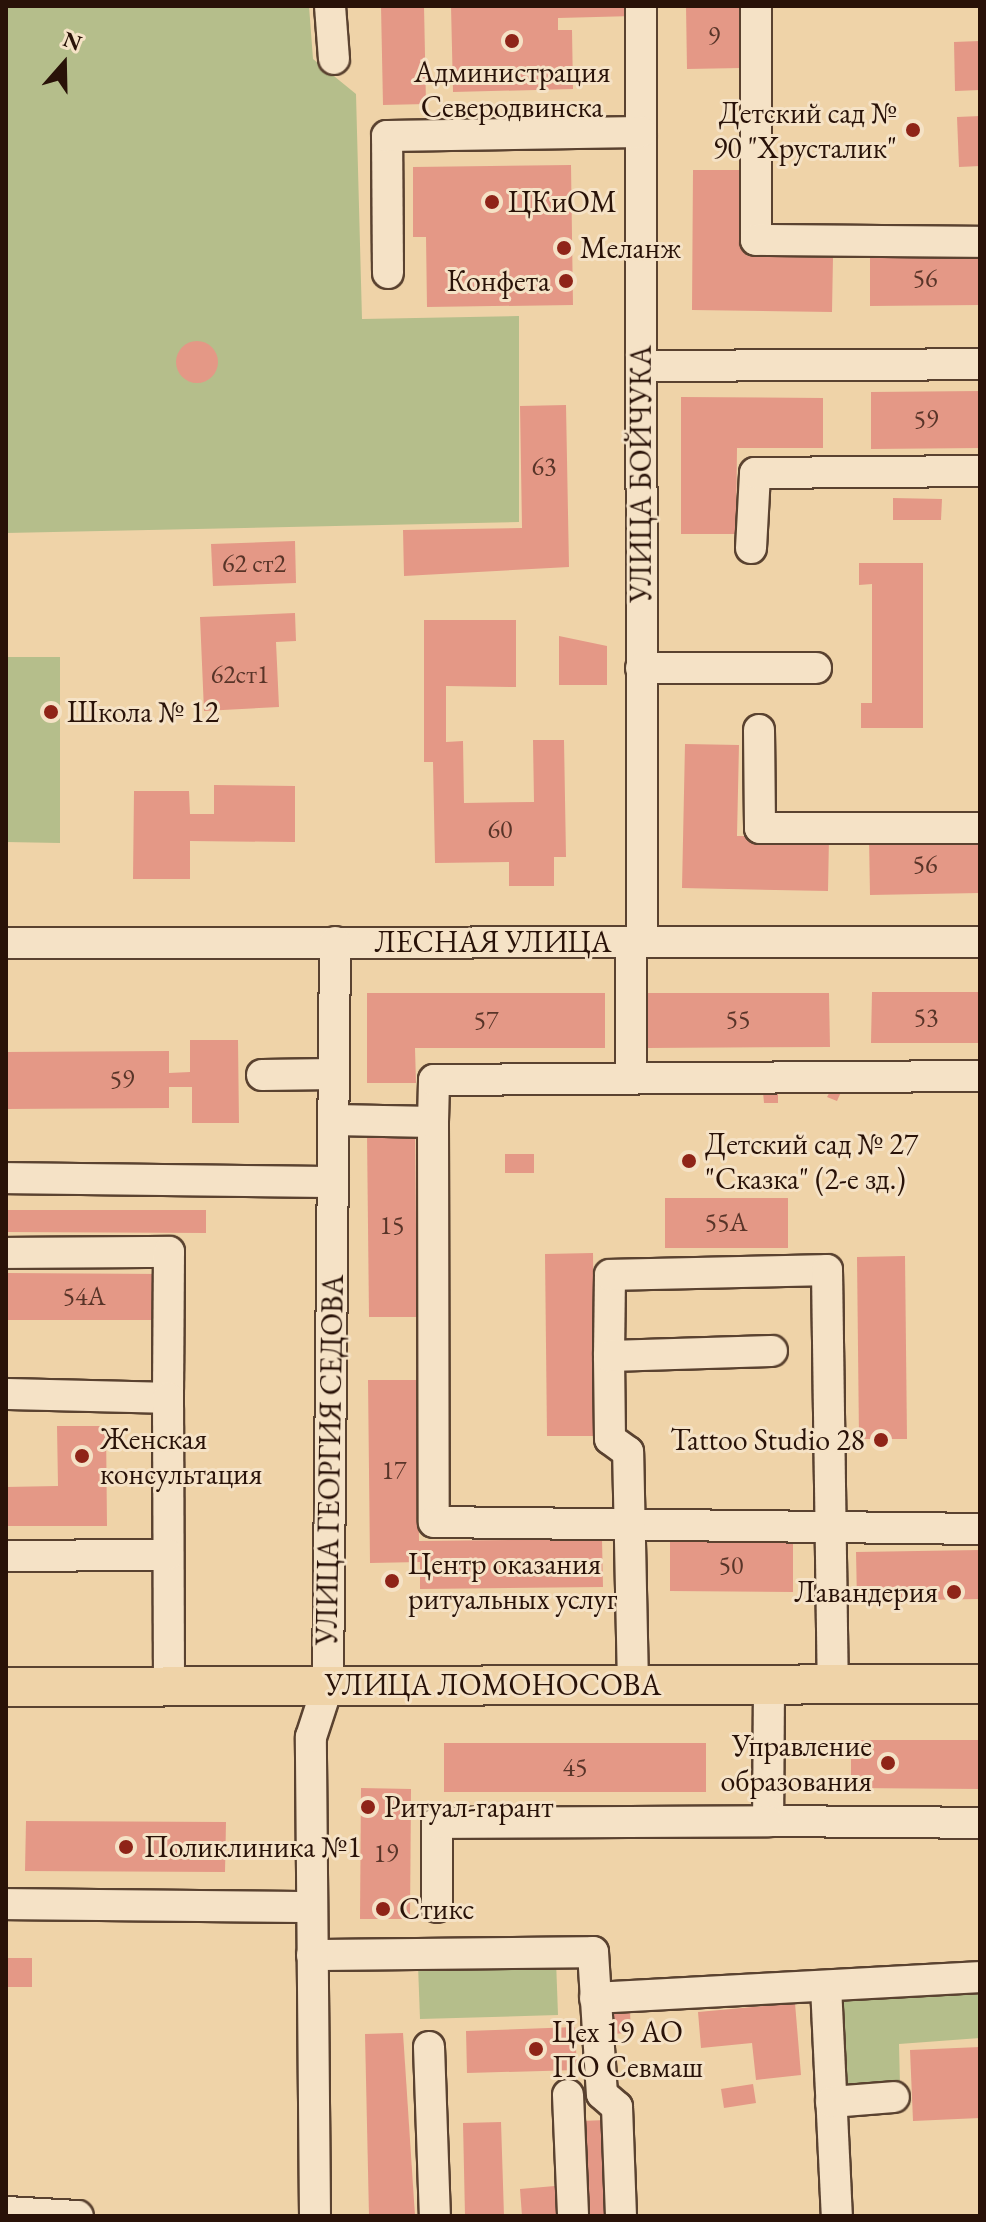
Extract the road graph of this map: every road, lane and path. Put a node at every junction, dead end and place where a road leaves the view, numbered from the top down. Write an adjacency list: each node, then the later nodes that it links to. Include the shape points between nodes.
1 (330, 6): 4 (street)
2 (641, 6): 5 (street, УЛИЦА БОЙЧУКА)
3 (756, 6): 6 (street, via 756,240)
4 (334, 59)
5 (641, 132): 7 (street, via 387,136); 9 (street, УЛИЦА БОЙЧУКА)
6 (980, 242)
7 (388, 273)
8 (980, 364): 9 (street)
9 (641, 366): 12 (street, УЛИЦА БОЙЧУКА)
10 (980, 471): 11 (street, via 755,473)
11 (751, 548)
12 (641, 668): 13 (street); 17 (street, УЛИЦА БОЙЧУКА)
13 (816, 668)
14 (759, 730): 15 (street, via 760,828)
15 (980, 828)
16 (335, 942): 17 (street, ЛЕСНАЯ УЛИЦА); 19 (street, ЛЕСНАЯ УЛИЦА); 20 (street, УЛИЦА ГЕОРГИЯ СЕДОВА)
17 (636, 942): 18 (street, ЛЕСНАЯ УЛИЦА); 23 (street, УЛИЦА БОЙЧУКА)
18 (980, 942)
19 (6, 943)
20 (334, 1074): 21 (street); 24 (street, УЛИЦА ГЕОРГИЯ СЕДОВА)
21 (262, 1075)
22 (980, 1076): 23 (street)
23 (631, 1078): 25 (street, via 434,1080)
24 (334, 1120): 25 (street); 27 (street, УЛИЦА ГЕОРГИЯ СЕДОВА)
25 (433, 1122): 33 (street, via 434,1522)
26 (6, 1178): 27 (street)
27 (333, 1182): 39 (street, УЛИЦА ГЕОРГИЯ СЕДОВА)
28 (6, 1253): 32 (street, via 169,1252)
29 (772, 1351): 30 (street)
30 (609, 1356): 33 (street, via 610,1439 628,1452); 34 (street, via 610,1275 827,1270)
31 (6, 1394): 32 (street)
32 (168, 1398): 36 (street)
33 (629, 1525): 34 (street); 40 (street)
34 (833, 1527): 35 (street); 41 (street)
35 (980, 1529)
36 (168, 1555): 37 (street); 42 (street)
37 (6, 1556)
38 (980, 1684): 41 (main road, УЛИЦА ЛОМОНОСОВА)
39 (328, 1685): 40 (main road, УЛИЦА ЛОМОНОСОВА); 42 (main road, УЛИЦА ЛОМОНОСОВА); 48 (street, УЛИЦА ГЕОРГИЯ СЕДОВА, via 311,1737)
40 (633, 1685): 43 (main road, УЛИЦА ЛОМОНОСОВА)
41 (833, 1685): 43 (main road, УЛИЦА ЛОМОНОСОВА)
42 (169, 1686): 44 (main road, УЛИЦА ЛОМОНОСОВА)
43 (769, 1686): 45 (street)
44 (6, 1687)
45 (768, 1821): 46 (street); 49 (street, via 437,1823)
46 (980, 1823)
47 (6, 1904): 48 (street)
48 (311, 1907): 50 (street, УЛИЦА ГЕОРГИЯ СЕДОВА)
49 (437, 1907)
50 (312, 1955): 53 (street, via 593,1952); 60 (street, УЛИЦА ГЕОРГИЯ СЕДОВА)
51 (980, 1977): 52 (street)
52 (826, 1986): 53 (street); 57 (street)
53 (595, 1998): 55 (street)
54 (429, 2047): 61 (street)
55 (602, 2094): 62 (street, via 565,2095); 63 (street, via 617,2107)
56 (894, 2097): 57 (street)
57 (831, 2102): 64 (street)
58 (6, 2212): 59 (street)
59 (78, 2216)
60 (315, 2216)
61 (435, 2216)
62 (573, 2216)
63 (621, 2216)
64 (837, 2216)

